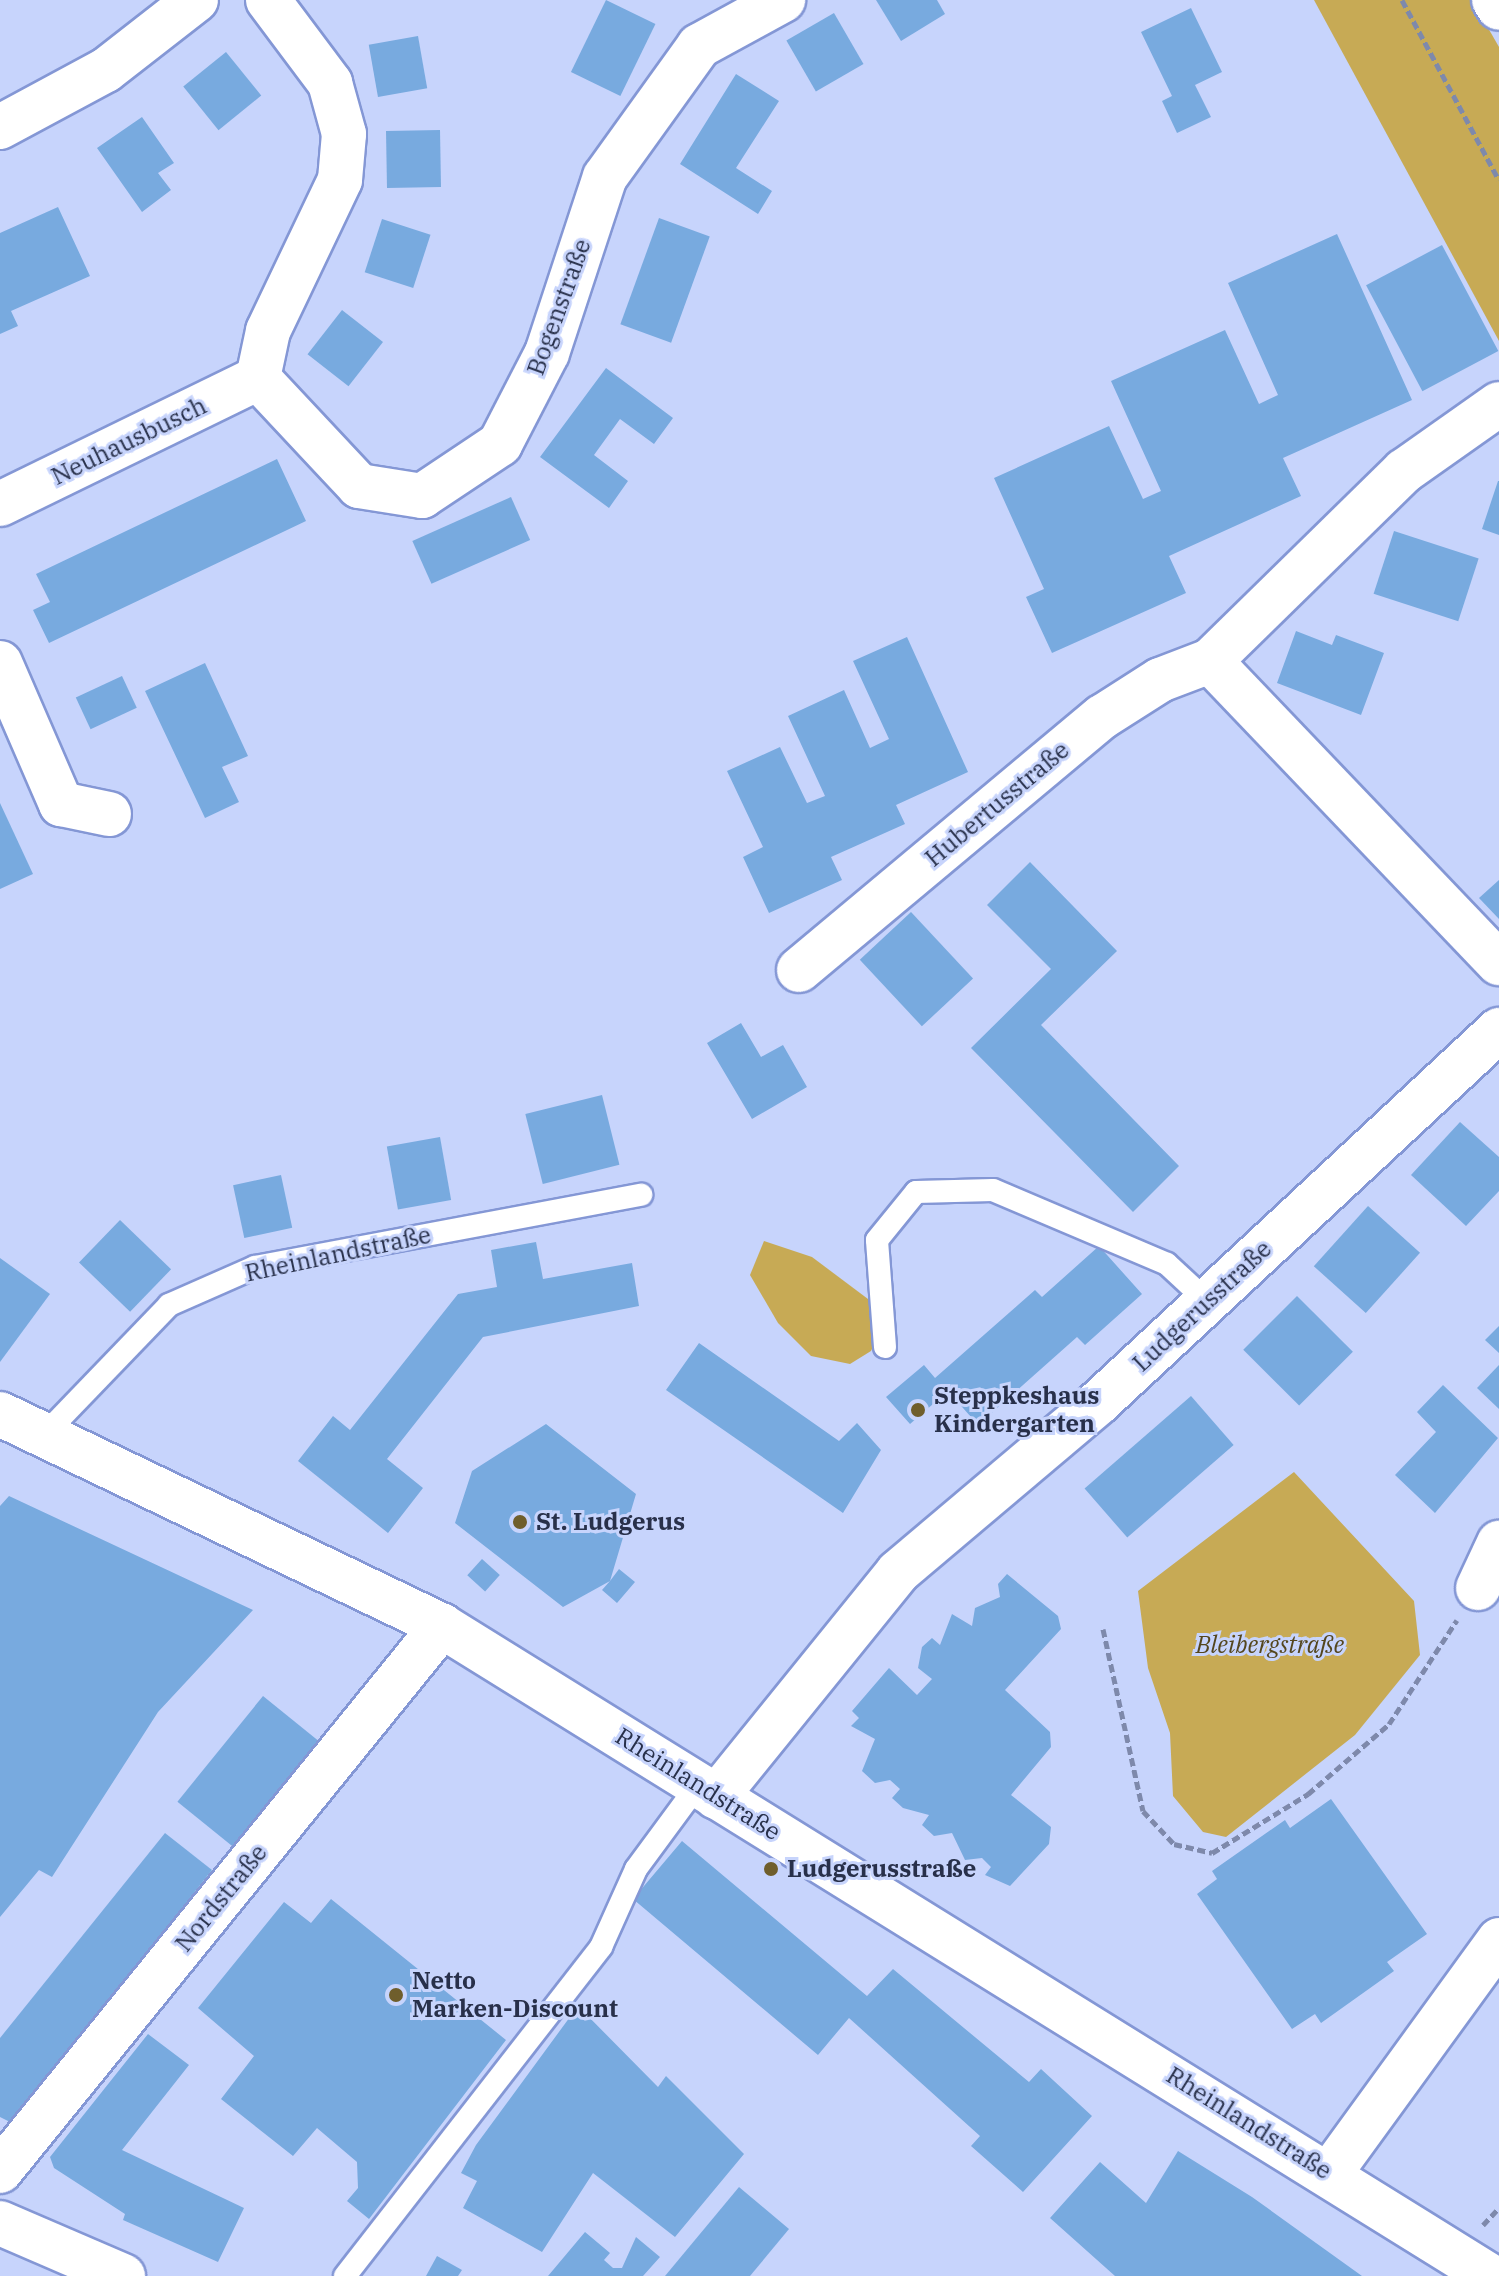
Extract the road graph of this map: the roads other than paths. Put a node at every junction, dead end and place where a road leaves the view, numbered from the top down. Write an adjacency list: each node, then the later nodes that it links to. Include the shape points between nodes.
1 (196, 0): 6 (street, via 106,70)
2 (268, 0): 7 (street, via 330,83 344,134 340,180 268,331)
3 (783, 0): 7 (street, Bogenstraße, via 699,46 605,177 547,353 500,444 422,496 359,486)
4 (1494, 0): 5 (street)
5 (1499, 8)
6 (0, 127)
7 (258, 378): 9 (street, Neuhausbusch)
8 (1499, 404): 10 (street, Hubertusstraße, via 1404,471)
9 (0, 504)
10 (1210, 661): 13 (street); 14 (street, Hubertusstraße, via 1160,680 1102,717)
11 (0, 663): 12 (street, via 61,804)
12 (109, 814)
13 (1499, 963)
14 (799, 970)
15 (1499, 1030): 17 (street, Ludgerusstraße)
16 (641, 1195): 20 (lane, Rheinlandstraße, via 255,1267 169,1305)
17 (1207, 1301): 18 (lane, via 1167,1264 993,1190 916,1192 877,1240); 24 (street, Ludgerusstraße, via 898,1572)
18 (885, 1347)
19 (0, 1414): 20 (street, Rheinlandstraße)
20 (45, 1434): 23 (street, Rheinlandstraße)
21 (1499, 1543): 22 (street)
22 (1478, 1588)
23 (442, 1626): 24 (street, Rheinlandstraße); 26 (street, Nordstraße)
24 (707, 1791): 27 (street, Rheinlandstraße); 30 (lane, via 636,1869 601,1947)
25 (1499, 1940): 27 (street)
26 (0, 2171)
27 (1330, 2173): 31 (street, Rheinlandstraße)
28 (0, 2223): 29 (street)
29 (123, 2276)
30 (345, 2276)
31 (1490, 2276)

